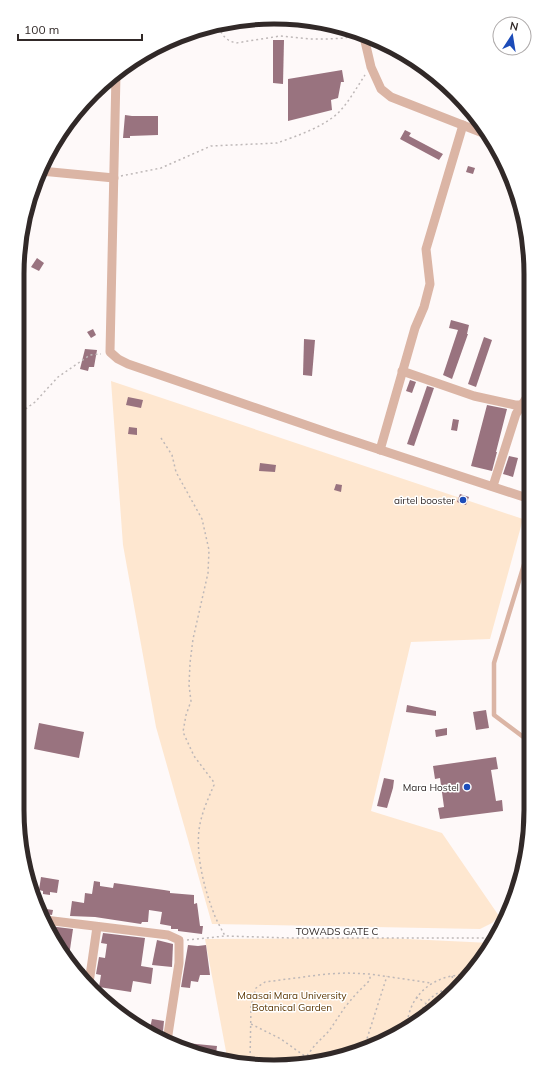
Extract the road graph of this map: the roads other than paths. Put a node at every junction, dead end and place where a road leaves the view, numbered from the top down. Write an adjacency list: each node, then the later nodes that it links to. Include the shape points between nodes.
1 (365, 41): 3 (street, via 371,67 381,89 391,97)
2 (116, 81): 6 (street)
3 (463, 125): 4 (street); 7 (street, via 426,249 430,284)
4 (479, 132)
5 (46, 171): 6 (street)
6 (114, 178): 10 (street, via 110,352 118,360 128,364)
7 (402, 371): 9 (street, via 474,396 514,405); 10 (street)
8 (524, 400): 9 (street)
9 (521, 404): 11 (street)
10 (380, 450): 11 (street)
11 (493, 486): 12 (street)
12 (524, 497)
13 (524, 564): 14 (lane, via 494,663 494,715)
14 (524, 738)
15 (50, 921): 16 (street)
16 (97, 927): 17 (street); 18 (street, via 168,936 179,940 179,963)
17 (90, 979)
18 (168, 1036)

